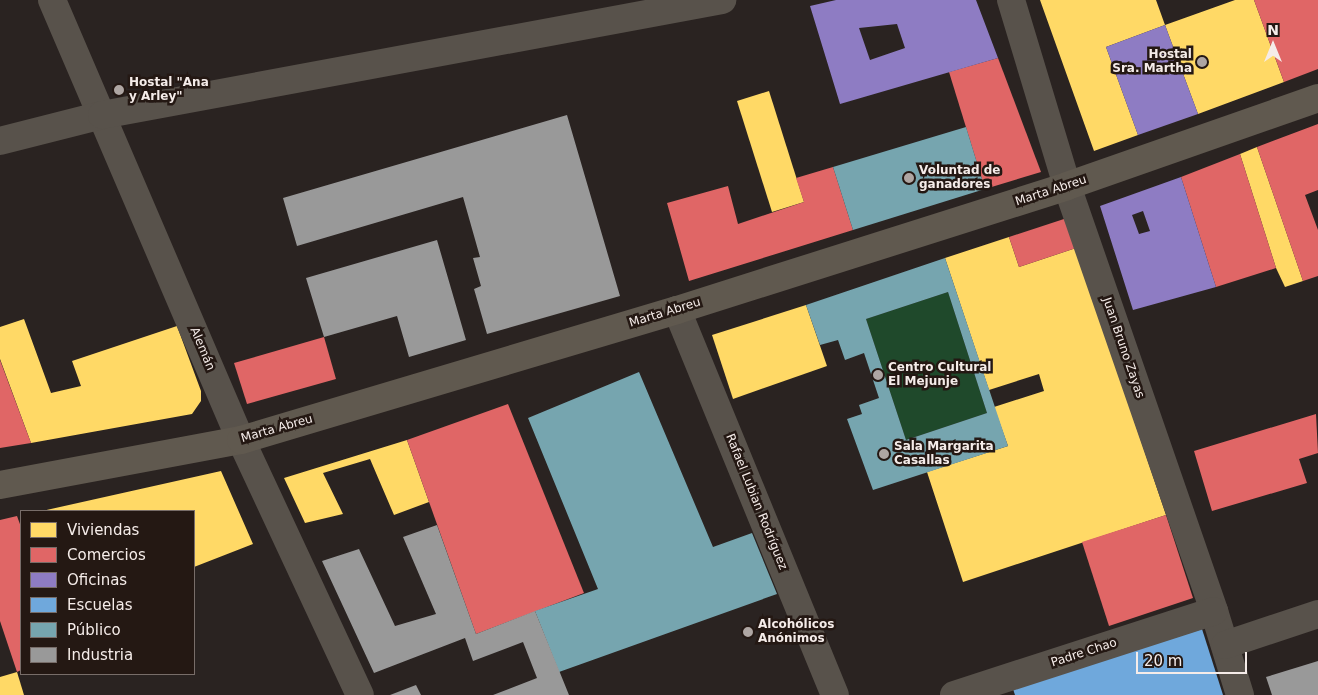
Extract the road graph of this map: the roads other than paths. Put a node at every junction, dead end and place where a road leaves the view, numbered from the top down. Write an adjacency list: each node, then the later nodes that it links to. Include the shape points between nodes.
1 (52, 0): 5 (street, Alemán)
2 (722, 0): 5 (street)
3 (1011, 0): 7 (street, Juan Bruno Zayas)
4 (1318, 98): 7 (main road, Marta Abreu)
5 (102, 115): 6 (street); 9 (street, Alemán)
6 (0, 141)
7 (1067, 186): 8 (main road, Marta Abreu); 11 (street, Juan Bruno Zayas)
8 (677, 310): 9 (main road, Marta Abreu); 15 (street, Rafael Lubian Rodríguez)
9 (241, 440): 10 (main road, Marta Abreu); 14 (street, Alemán)
10 (0, 485)
11 (1214, 611): 13 (street, Juan Bruno Zayas); 16 (street, Padre Chao)
12 (1318, 614): 13 (street)
13 (1225, 645): 17 (street, Juan Bruno Zayas)
14 (360, 695)
15 (834, 695)
16 (954, 695)
17 (1240, 695)

